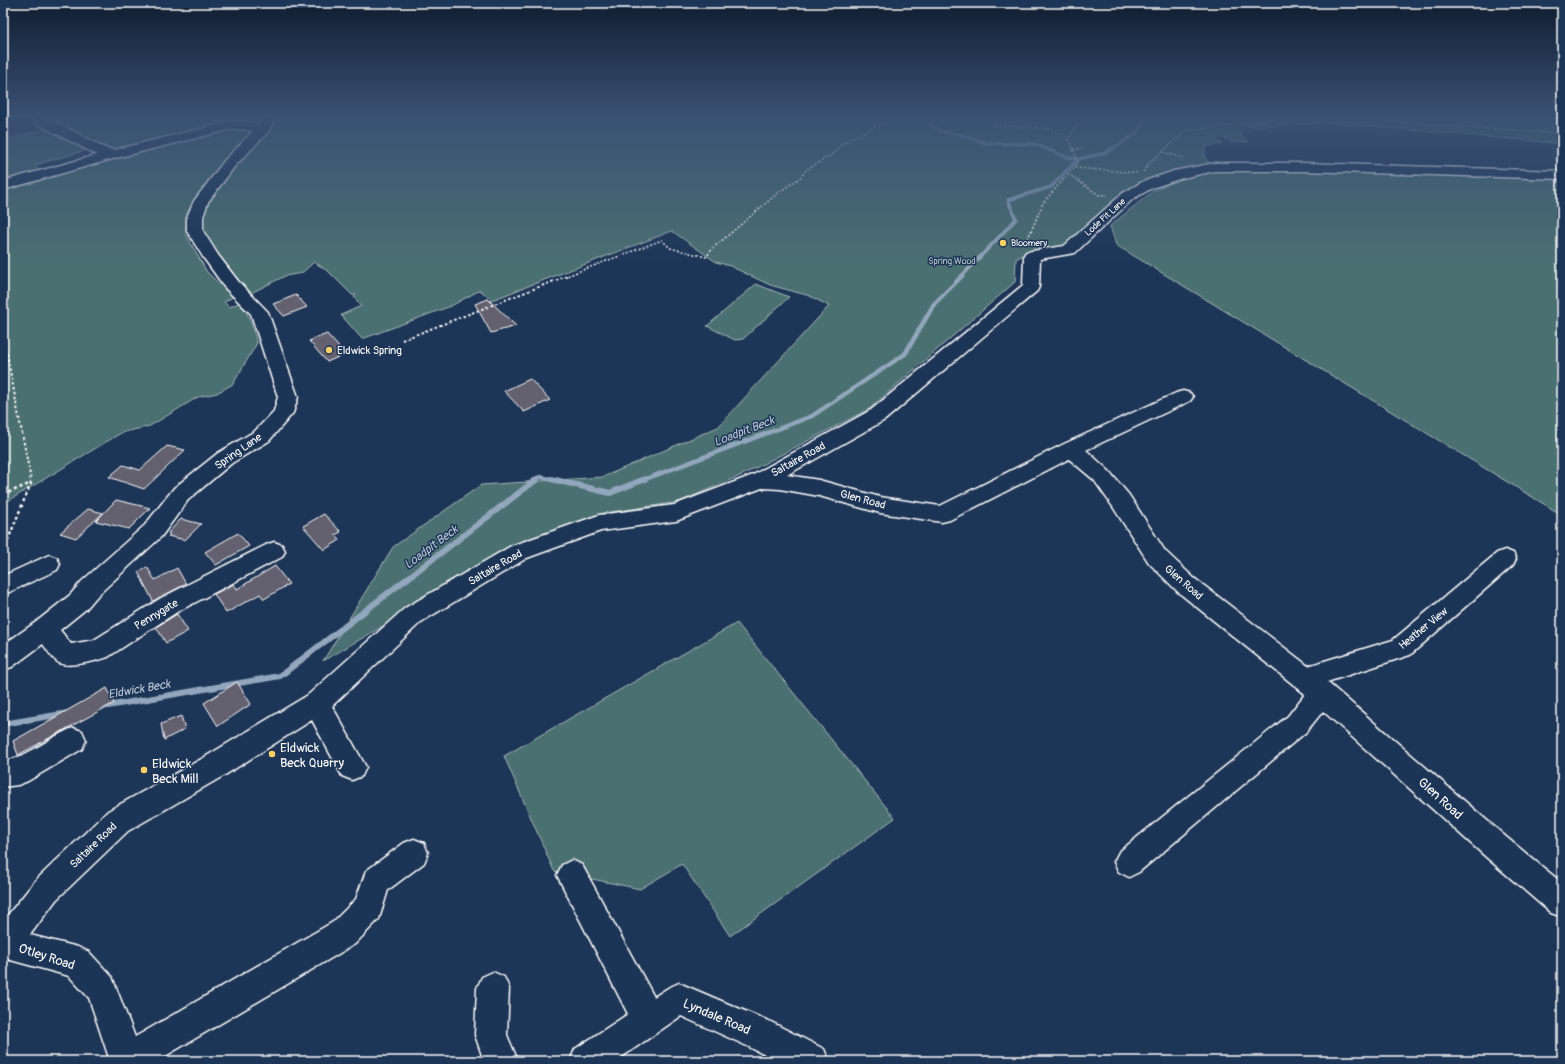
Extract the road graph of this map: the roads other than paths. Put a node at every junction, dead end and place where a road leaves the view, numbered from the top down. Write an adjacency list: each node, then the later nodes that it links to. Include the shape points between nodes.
1 (76, 165): 4 (street)
2 (229, 165): 13 (street, Spring Lane, via 201,201 195,217 195,231 232,285 259,312 288,397 283,413 262,436 225,458 181,494 153,531)
3 (1562, 175): 5 (street, Lode Pit Lane, via 1304,167 1215,167 1179,174 1147,185 1122,202 1069,250)
4 (3, 186)
5 (1032, 255): 8 (street, Saltaire Road, via 1031,287 878,415)
6 (1183, 397): 7 (street, Glen Road)
7 (1071, 449): 8 (street, Glen Road, via 942,514 880,505 819,488); 15 (street, Glen Road, via 1101,475 1157,557 1171,571)
8 (760, 480): 16 (street, Saltaire Road, via 676,513 600,523 519,552 413,615)
9 (274, 551): 13 (street, Pennygate, via 169,605 99,650 66,655)
10 (1505, 559): 15 (street, Heather View, via 1401,648)
11 (49, 564): 12 (street)
12 (3, 586)
13 (45, 630): 14 (street, Spring Lane)
14 (3, 659)
15 (1314, 685): 21 (street, via 1297,724); 23 (street, Glen Road, via 1496,847)
16 (317, 703): 18 (street); 24 (street, Saltaire Road, via 215,766 118,821 46,890)
17 (73, 740): 19 (street, via 18,772)
18 (352, 767)
19 (3, 774)
20 (414, 853): 27 (street, via 376,881 368,908 344,933)
21 (1129, 862)
22 (572, 875): 26 (street)
23 (1562, 902)
24 (4, 943): 27 (street, Otley Road, via 78,963 101,988)
25 (493, 988): 28 (street, via 491,1035)
26 (648, 1019): 29 (street, Lyndale Road); 30 (street, Lyndale Road, via 679,999 759,1034)
27 (126, 1061)
28 (501, 1061)
29 (587, 1061)
30 (812, 1061)

